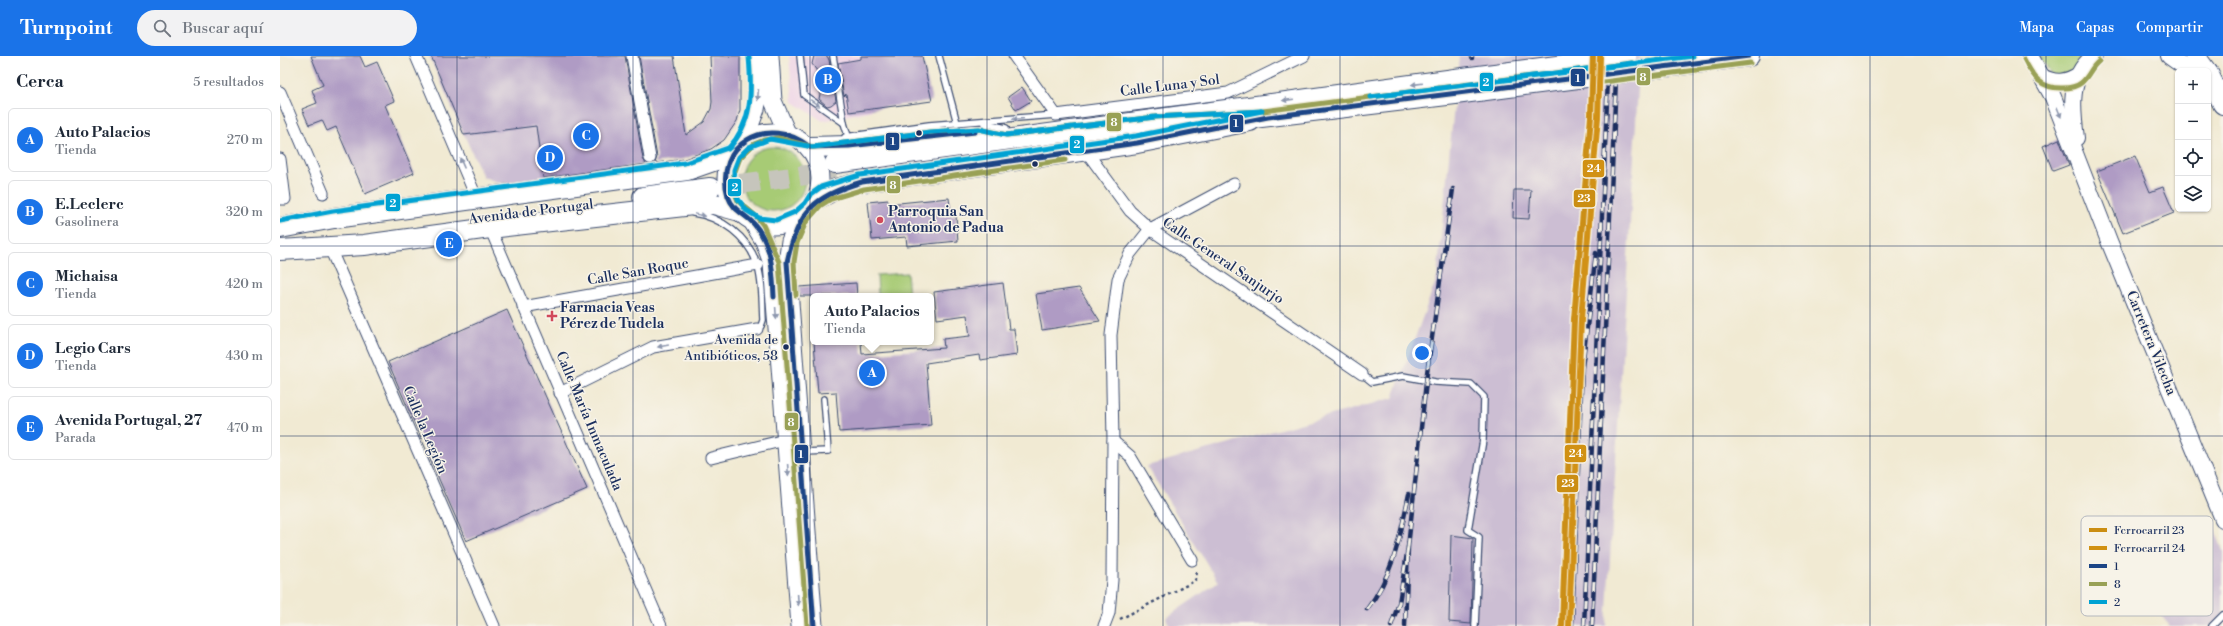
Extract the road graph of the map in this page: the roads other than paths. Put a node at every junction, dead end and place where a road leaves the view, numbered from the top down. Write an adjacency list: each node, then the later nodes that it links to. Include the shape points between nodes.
1 (416, 56): 42 (street, one-way to 1)
2 (632, 56): 35 (street)
3 (756, 56): 34 (main road, one-way to 34, via 756,109)
4 (770, 56): 32 (main road, via 773,101)
5 (800, 56): 28 (lane, one-way to 28, via 804,96)
6 (833, 56): 28 (lane)
7 (939, 56): 29 (lane)
8 (1014, 56): 26 (street)
9 (1304, 56): 26 (street, Calle Luna y Sol, via 1228,93)
10 (1748, 56): 15 (highway)
11 (2030, 56): 19 (street)
12 (2094, 56): 18 (street, via 2084,65)
13 (2169, 56): 16 (street)
14 (2195, 56): 17 (highway)
15 (1628, 61): 24 (highway, bridge)
16 (2186, 68)
17 (2204, 68)
18 (2079, 75): 19 (street, via 2070,80 2052,82); 38 (street, via 2072,98 2072,111)
19 (2042, 77): 38 (street, one-way to 38, via 2053,97)
20 (2211, 80): 23 (highway)
21 (280, 92): 40 (street)
22 (2211, 97): 25 (street)
23 (2223, 104)
24 (1265, 110): 30 (highway, via 1154,110); 33 (highway, via 1219,112); 33 (highway, via 1195,133)
25 (2223, 112)
26 (1056, 115): 27 (lane, one-way to 27)
27 (980, 122): 29 (lane); 30 (lane)
28 (844, 123): 31 (lane)
29 (957, 124): 31 (lane, via 929,125)
30 (1006, 128): 32 (highway, via 849,146)
31 (848, 136): 32 (lane)
32 (806, 140): 34 (main road, via 762,133); 43 (main road, via 815,154 820,169)
33 (1076, 141): 37 (highway); 43 (highway, via 862,182 836,189); 49 (street, Calle General Sanjurjo, via 1130,211)
34 (738, 148): 42 (highway, via 687,170); 44 (main road, via 725,177 726,189)
35 (650, 158)
36 (280, 159): 41 (street, via 285,198)
37 (836, 167)
38 (2081, 167): 64 (street, Carretera Vilecha)
39 (1234, 184): 49 (street)
40 (323, 193)
41 (280, 199)
42 (477, 199): 48 (highway, via 334,218)
43 (815, 200): 45 (main road)
44 (736, 210): 46 (main road); 47 (highway, via 702,204)
45 (800, 218): 46 (main road, via 789,224 777,226); 62 (main road, via 790,241 787,262)
46 (753, 223): 60 (main road, one-way to 60, via 764,241 772,263)
47 (500, 227): 52 (highway, via 364,245); 54 (lane, one-way to 54, via 526,231 672,213 701,214 737,233); 55 (street, Calle María Inmaculada)
48 (280, 228)
49 (1150, 229): 57 (street, Calle General Sanjurjo); 61 (street, via 1130,254 1118,279 1111,335)
50 (280, 233): 51 (highway, Avenida de Portugal, via 710,183)
51 (280, 245)
52 (329, 246): 53 (highway); 67 (street, Calle la Legión)
53 (280, 250)
54 (758, 265): 55 (street, Calle San Roque); 56 (lane, via 763,320)
55 (523, 307): 58 (street, Calle María Inmaculada)
56 (757, 329): 58 (street, one-way to 58, via 653,348)
57 (1362, 374): 72 (lane, via 1372,382 1403,376 1435,382 1471,384 1484,397 1483,440 1468,530 1478,537)
58 (560, 393): 68 (street, Calle María Inmaculada)
59 (824, 399): 62 (lane, via 828,450)
60 (785, 440): 63 (street); 69 (main road, one-way to 69)
61 (1113, 441): 65 (street, via 1130,456); 71 (street, via 1112,580 1109,613)
62 (801, 452): 70 (main road)
63 (710, 458)
64 (2223, 519)
65 (1192, 560)
66 (2223, 615): 73 (lane)
67 (494, 626)
68 (661, 626)
69 (800, 626)
70 (814, 626)
71 (1104, 626)
72 (1475, 626)
73 (2212, 626)

